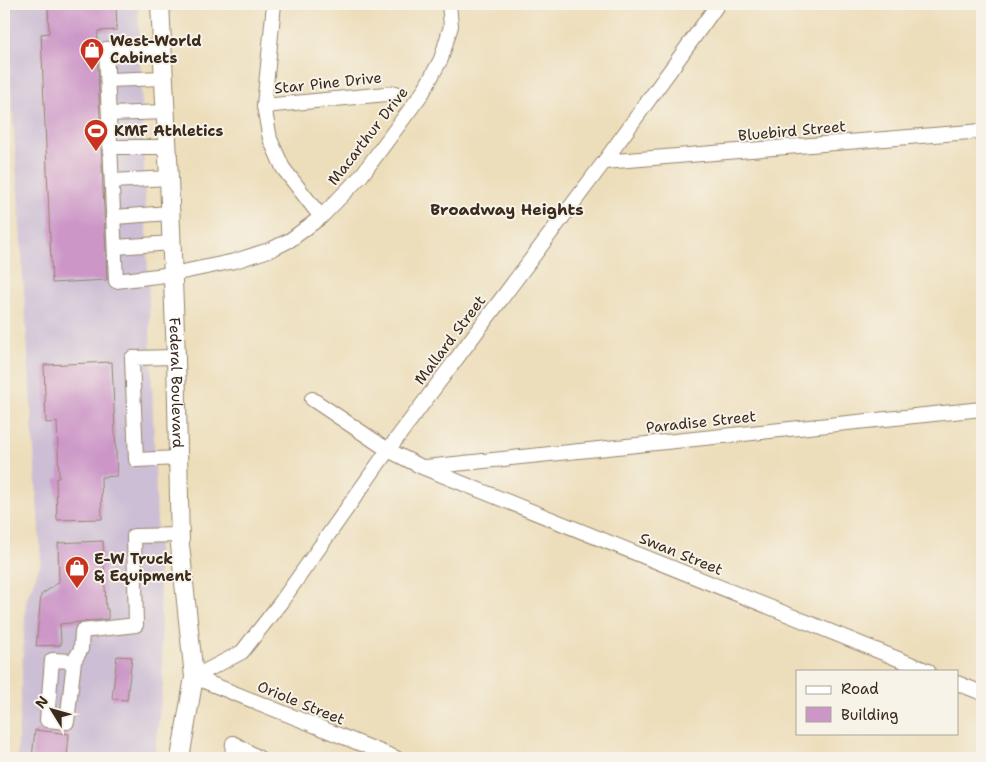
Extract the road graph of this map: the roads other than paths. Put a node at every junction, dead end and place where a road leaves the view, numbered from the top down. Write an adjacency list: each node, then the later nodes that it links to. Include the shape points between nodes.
1 (160, 4): 5 (main road, Federal Boulevard)
2 (274, 4): 9 (street)
3 (449, 4): 20 (street, Macarthur Drive, via 451,26 442,59 424,92 361,176)
4 (718, 4): 15 (street, Mallard Street)
5 (162, 47): 6 (main road, Federal Boulevard); 7 (street, via 106,49)
6 (164, 78): 7 (street); 10 (main road, Federal Boulevard)
7 (108, 80): 11 (street)
8 (396, 93): 9 (street, Star Pine Drive)
9 (264, 106): 20 (street, via 270,139 283,168)
10 (166, 112): 11 (street); 13 (main road, Federal Boulevard)
11 (109, 114): 14 (street)
12 (982, 131): 15 (street, Bluebird Street)
13 (168, 146): 14 (street); 16 (main road, Federal Boulevard)
14 (111, 147): 17 (street)
15 (604, 162): 27 (street, Mallard Street)
16 (169, 178): 17 (street); 18 (main road, Federal Boulevard)
17 (112, 181): 19 (street)
18 (170, 212): 19 (street); 21 (main road, Federal Boulevard)
19 (114, 217): 22 (street)
20 (322, 217): 23 (street, Macarthur Drive, via 272,249 235,261)
21 (172, 243): 22 (street); 23 (main road, Federal Boulevard)
22 (116, 247): 23 (street, Macarthur Drive, via 116,281)
23 (173, 274): 24 (main road, Federal Boulevard)
24 (176, 357): 28 (main road, Federal Boulevard); 28 (street, via 132,358 136,460)
25 (312, 399): 27 (street, Swan Street)
26 (982, 409): 29 (street, Paradise Street)
27 (388, 450): 29 (street, Swan Street); 33 (street, Mallard Street, via 242,652)
28 (178, 458): 30 (main road, Federal Boulevard)
29 (422, 467): 32 (street, Swan Street)
30 (180, 535): 31 (street, via 134,536 136,625 82,631 81,649); 33 (main road, Federal Boulevard)
31 (74, 661)
32 (926, 670)
33 (194, 678): 36 (main road, Federal Boulevard); 39 (street, Oriole Street)
34 (958, 682): 35 (street)
35 (982, 693)
36 (180, 758)
37 (232, 758): 38 (street, via 233,743)
38 (259, 758)
39 (396, 758)

